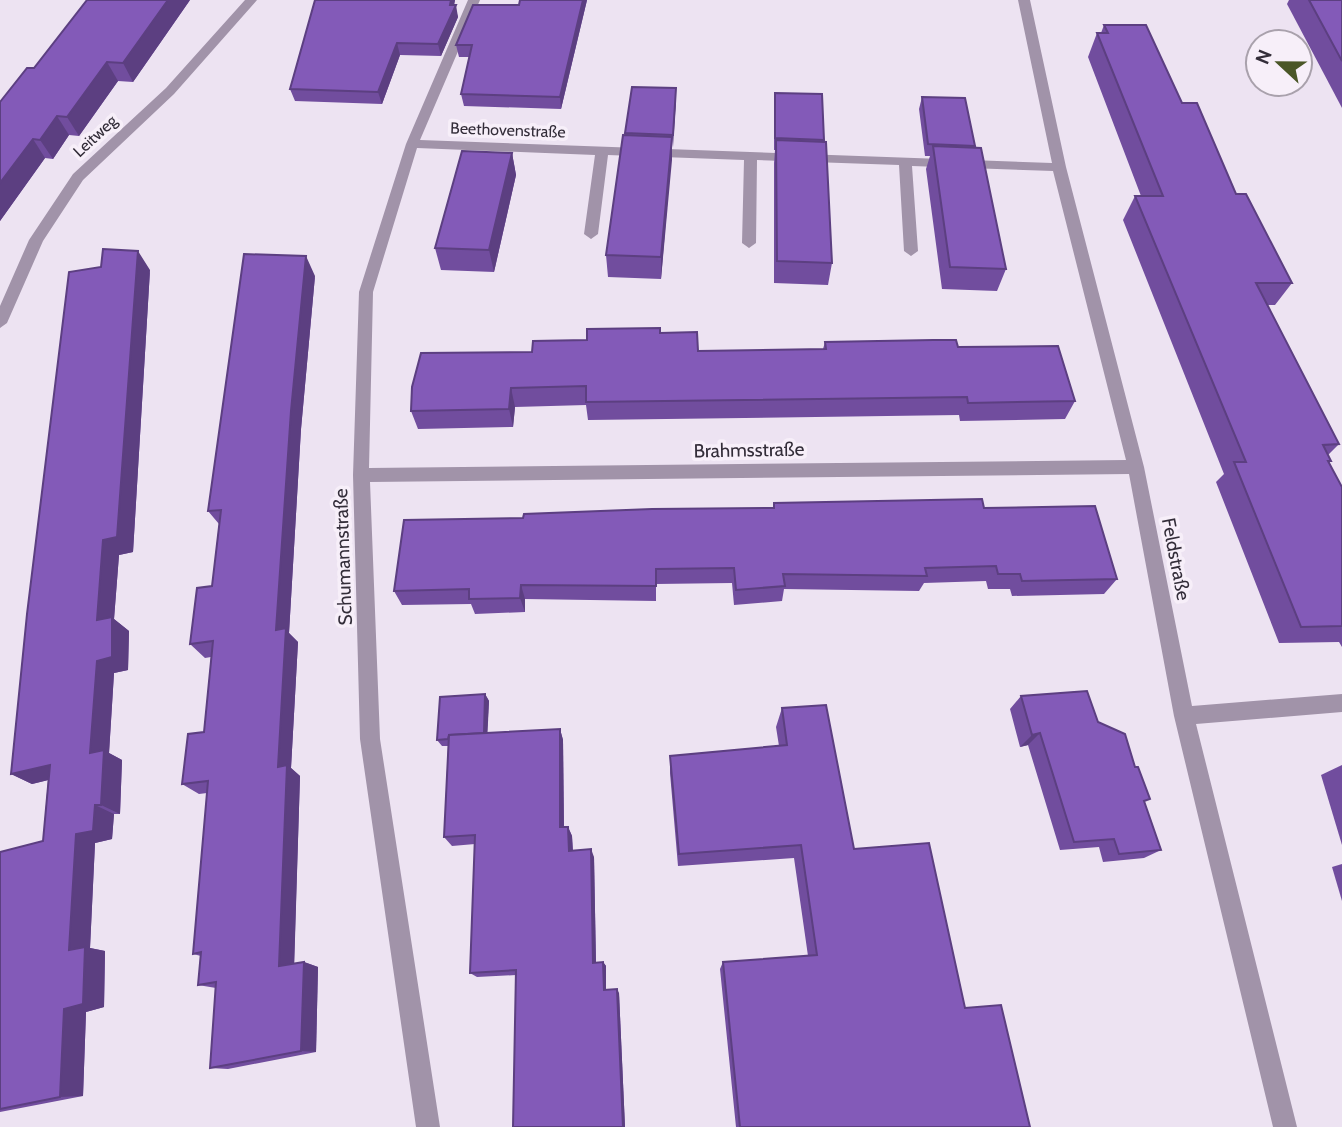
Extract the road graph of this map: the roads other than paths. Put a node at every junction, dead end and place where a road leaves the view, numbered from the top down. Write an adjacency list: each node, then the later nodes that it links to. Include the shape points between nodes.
1 (251, 0): 12 (street, Leitweg, via 170,91 78,177 36,240)
2 (474, 0): 4 (street, Schumannstraße)
3 (1024, 0): 8 (street, Feldstraße)
4 (412, 144): 5 (street, Beethovenstraße); 14 (street, Schumannstraße, via 366,292)
5 (602, 151): 6 (street, Beethovenstraße); 9 (street)
6 (751, 156): 7 (street, Beethovenstraße); 10 (street)
7 (905, 162): 8 (street, Beethovenstraße); 11 (street)
8 (1059, 167): 13 (street, Feldstraße)
9 (591, 234)
10 (749, 243)
11 (911, 251)
12 (0, 323)
13 (1136, 467): 14 (street, Brahmsstraße); 16 (street, Feldstraße)
14 (361, 475): 17 (street, Schumannstraße, via 370,739)
15 (1342, 703): 16 (street)
16 (1184, 716): 18 (street, Feldstraße)
17 (428, 1127)
18 (1284, 1127)

